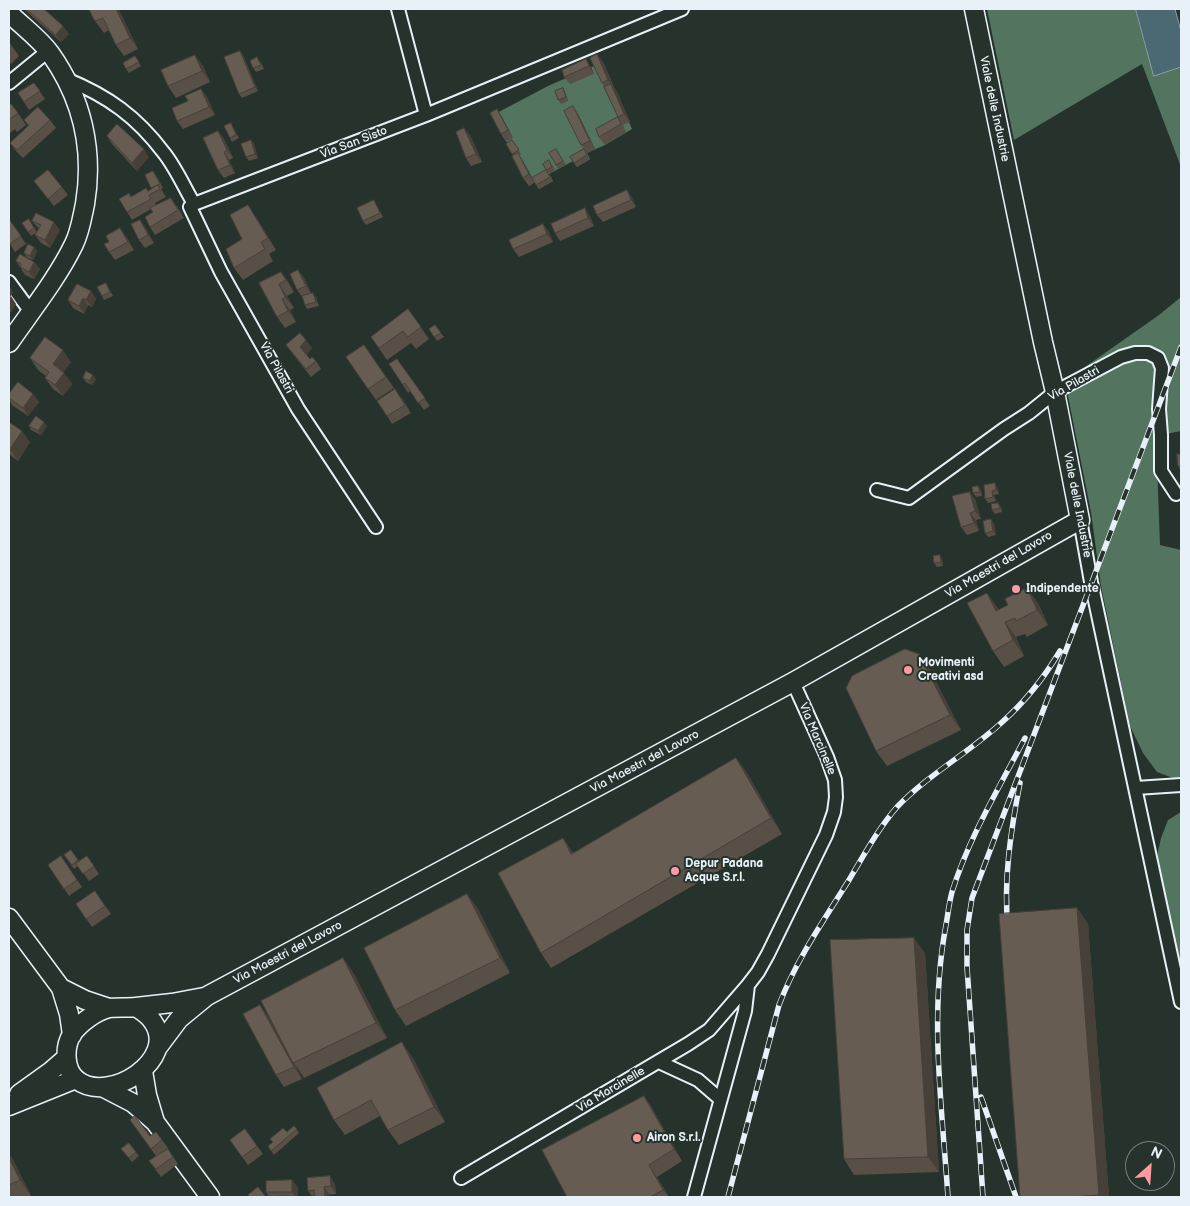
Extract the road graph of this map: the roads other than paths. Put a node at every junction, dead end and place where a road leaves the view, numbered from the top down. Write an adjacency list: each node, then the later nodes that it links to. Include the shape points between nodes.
1 (398, 9): 8 (street)
2 (682, 9): 8 (street, Via San Sisto)
3 (974, 9): 13 (street, Viale delle Industrie)
4 (9, 13): 5 (street)
5 (48, 51): 6 (street); 7 (street)
6 (66, 79): 9 (street, via 113,101 139,124 165,154); 11 (street, via 84,125 88,153 86,194 74,244)
7 (9, 84)
8 (426, 115): 9 (street, Via San Sisto)
9 (194, 204): 17 (street, Via Pilastri, via 190,207 222,272 298,409)
10 (9, 282): 11 (street)
11 (31, 312): 12 (street)
12 (9, 343)
13 (1055, 392): 14 (street, Via Pilastri, via 909,498); 15 (street, Via Pilastri, via 1121,357 1148,353 1158,358 1162,368 1159,409 1161,472); 16 (street, Viale delle Industrie)
14 (877, 490)
15 (1176, 494)
16 (1080, 520): 18 (street, Via Maestri del Lavoro); 20 (street, Viale delle Industrie)
17 (376, 527)
18 (794, 682): 22 (street, Via Marcinelle, via 828,757 835,780 834,812 772,945); 24 (street, Via Maestri del Lavoro)
19 (1181, 785): 20 (street)
20 (1136, 788): 25 (street, Viale delle Industrie)
21 (9, 918): 23 (street)
22 (748, 985): 31 (street, Via Marcinelle, via 709,1030); 35 (street, Via Marcinelle, via 745,1011)
23 (60, 988): 27 (street); 28 (street)
24 (206, 996): 26 (street); 29 (street, via 179,1019)
25 (1181, 1002)
26 (136, 1007): 27 (street); 29 (street, via 154,1023)
27 (109, 1008): 28 (street, via 90,1017)
28 (72, 1035): 30 (street)
29 (158, 1047): 32 (street)
30 (66, 1058): 33 (street); 36 (street)
31 (659, 1062): 35 (street, via 698,1080); 39 (street, Via Marcinelle)
32 (143, 1071): 34 (street); 38 (street)
33 (76, 1079): 34 (street, via 86,1085); 37 (street)
34 (104, 1088): 38 (street, via 133,1103)
35 (720, 1099): 41 (street, Via Marcinelle)
36 (9, 1101)
37 (9, 1106)
38 (155, 1122): 40 (street)
39 (461, 1178)
40 (210, 1197)
41 (694, 1197)

